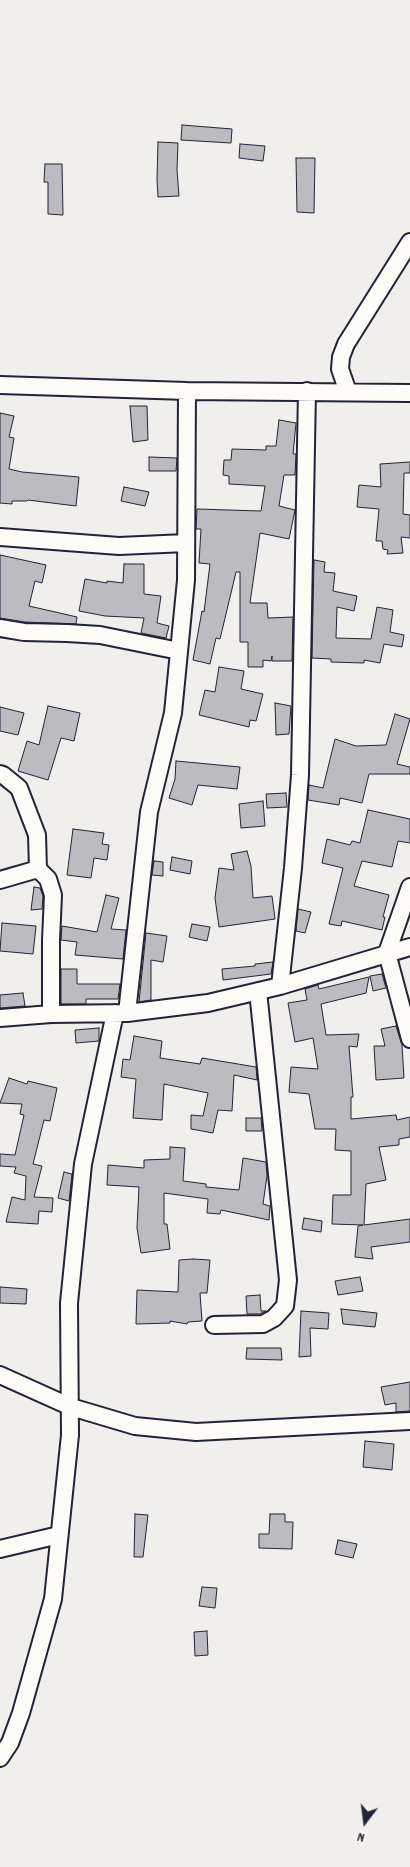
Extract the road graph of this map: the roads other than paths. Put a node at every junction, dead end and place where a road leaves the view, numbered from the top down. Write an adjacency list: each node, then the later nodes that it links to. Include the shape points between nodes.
1 (410, 242): 5 (street, via 346,344 340,369)
2 (0, 385): 3 (street)
3 (187, 391): 4 (street); 8 (street)
4 (307, 391): 5 (street); 17 (street, via 300,775)
5 (348, 392): 6 (street)
6 (410, 393)
7 (0, 537): 8 (street, via 119,546)
8 (186, 542): 10 (street)
9 (0, 628): 10 (street, via 100,635)
10 (179, 651): 19 (street, via 173,713 149,812)
11 (0, 774): 12 (street, via 19,788 37,835)
12 (38, 869): 13 (street); 20 (street, via 48,879 53,895)
13 (0, 880)
14 (410, 887): 16 (street)
15 (410, 947): 16 (street)
16 (387, 953): 17 (street); 22 (street)
17 (280, 986): 18 (street)
18 (258, 991): 19 (street, via 208,1003); 23 (street, via 288,1280 285,1306 263,1324)
19 (121, 1013): 20 (street); 25 (street, via 83,1164 70,1303)
20 (51, 1014): 21 (street)
21 (0, 1018)
22 (410, 1039)
23 (214, 1325)
24 (0, 1376): 25 (street)
25 (71, 1407): 26 (street, via 135,1426 196,1432); 27 (street)
26 (410, 1421)
27 (59, 1535): 28 (street); 29 (street, via 53,1599 21,1713 10,1743)
28 (0, 1549)
29 (0, 1758)

